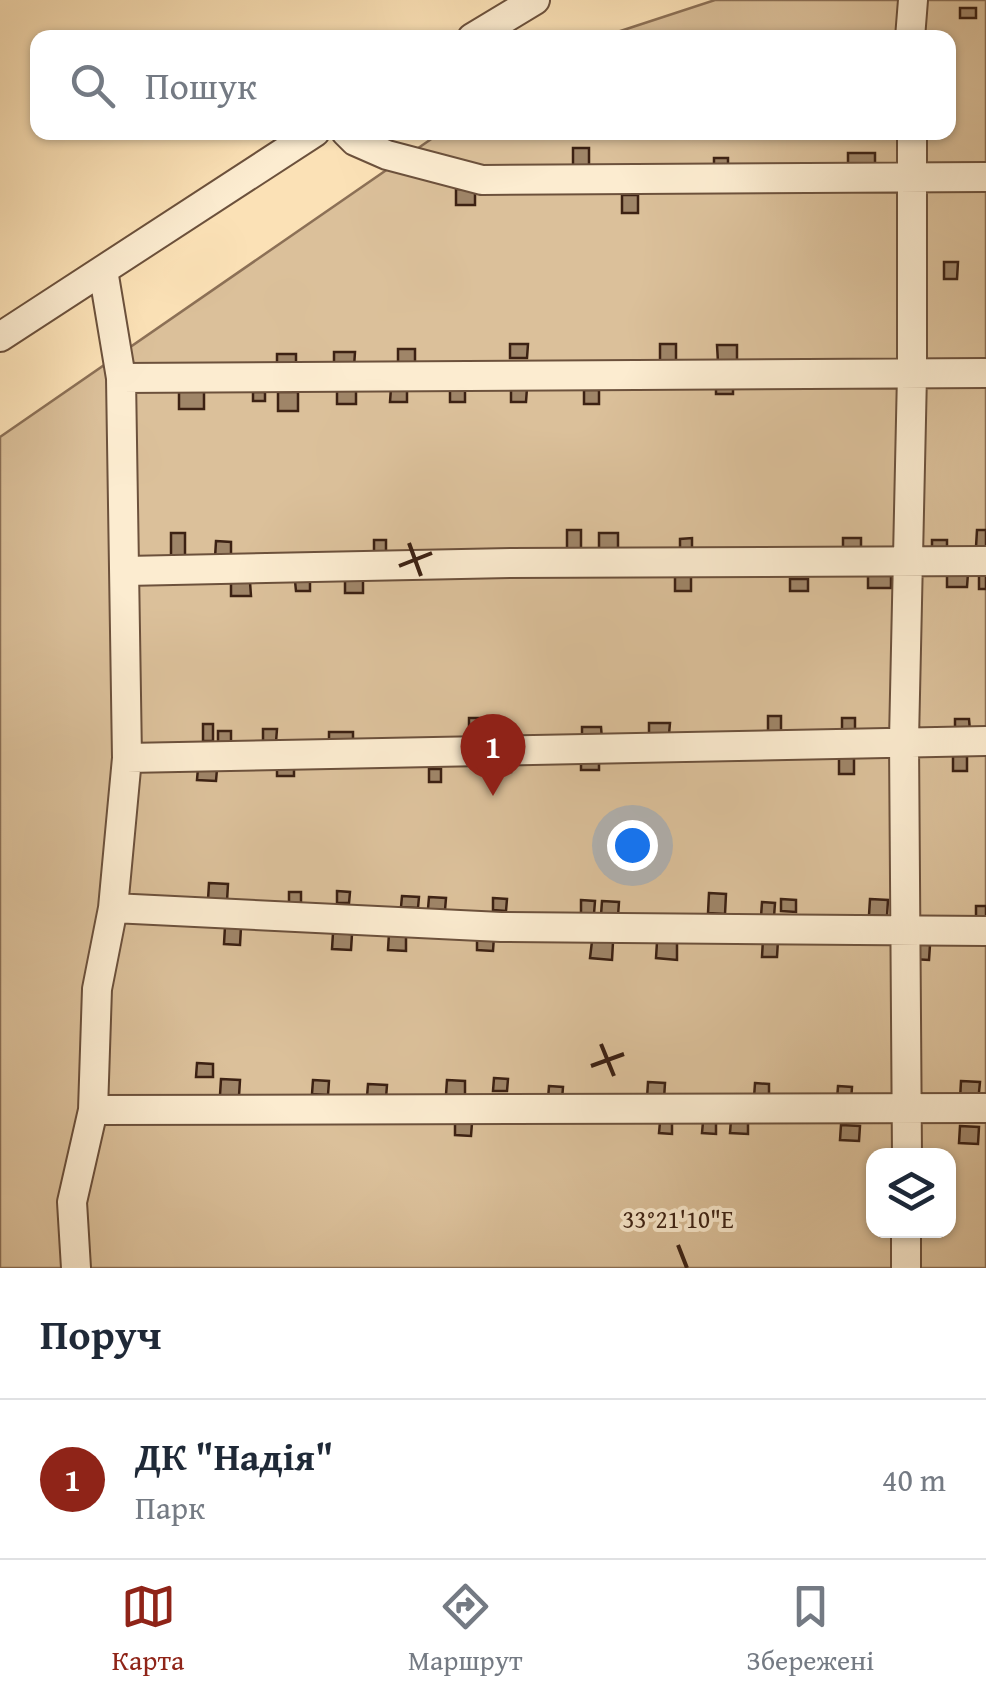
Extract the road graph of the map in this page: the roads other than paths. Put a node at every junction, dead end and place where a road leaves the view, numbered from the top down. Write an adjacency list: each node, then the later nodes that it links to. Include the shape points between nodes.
1 (535, 0): 3 (street)
2 (913, 0): 4 (street)
3 (485, 30)
4 (911, 30)
5 (303, 140): 10 (street)
6 (355, 140): 8 (street, via 482,180)
7 (912, 140): 8 (street)
8 (912, 176): 9 (street); 12 (street)
9 (986, 177)
10 (102, 270): 11 (street); 14 (street)
11 (0, 337)
12 (912, 374): 13 (street); 14 (street); 16 (street)
13 (986, 374)
14 (121, 378): 17 (street)
15 (986, 561): 16 (street)
16 (909, 562): 17 (street); 18 (street)
17 (126, 571): 20 (street)
18 (904, 740): 19 (street); 20 (street); 23 (street)
19 (986, 741)
20 (126, 758): 21 (street)
21 (113, 908): 23 (street, via 501,927); 26 (street, via 96,989)
22 (986, 930): 23 (street)
23 (904, 931): 24 (street)
24 (907, 1108): 25 (street); 26 (street); 27 (street)
25 (986, 1108)
26 (93, 1110): 29 (street, via 72,1202)
27 (907, 1148)
28 (906, 1238): 30 (street)
29 (76, 1268)
30 (906, 1268)

